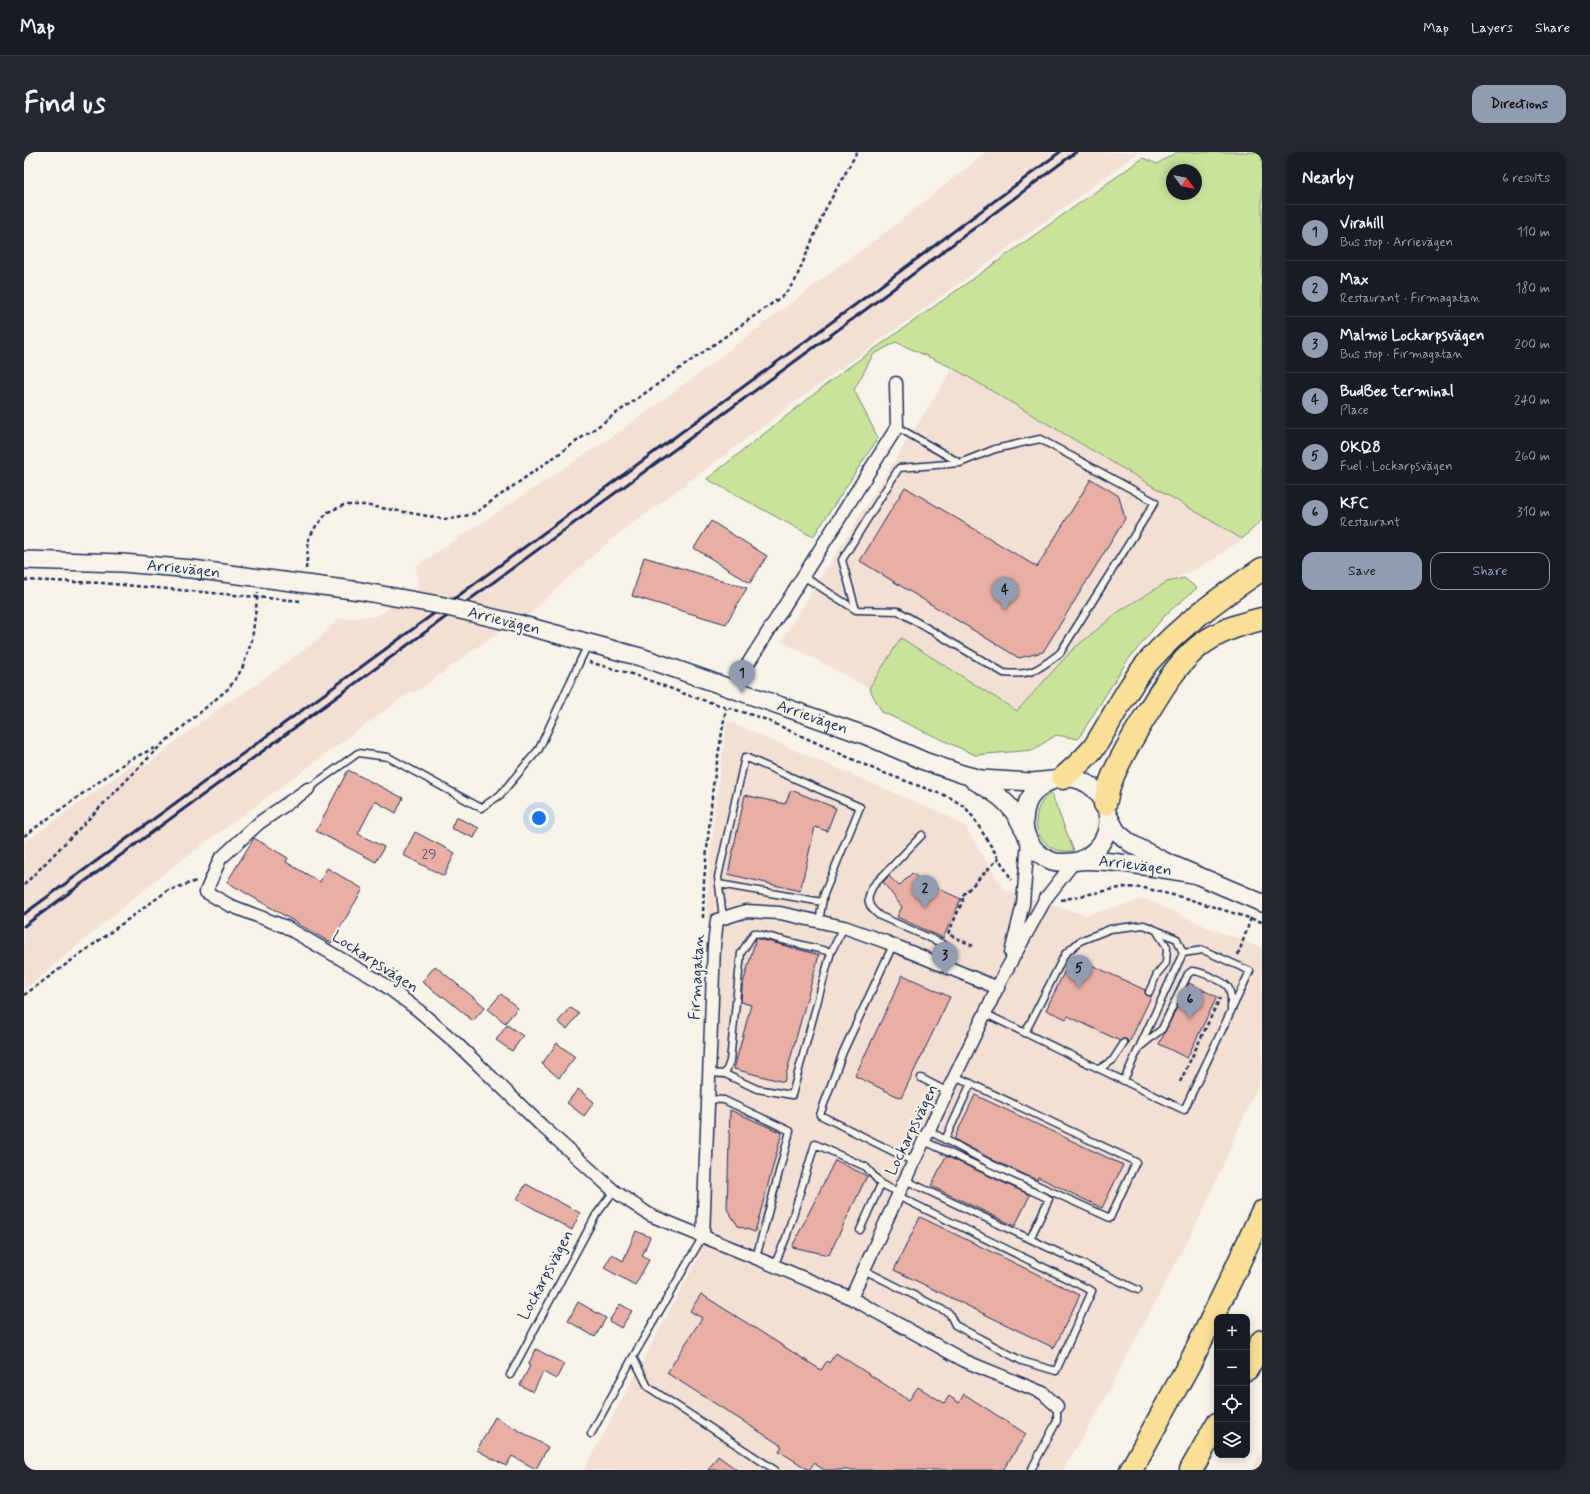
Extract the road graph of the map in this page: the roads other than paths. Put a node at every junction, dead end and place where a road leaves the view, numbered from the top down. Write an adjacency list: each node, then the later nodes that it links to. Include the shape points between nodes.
1 (896, 383): 2 (street)
2 (897, 426): 3 (lane); 6 (street)
3 (960, 463): 7 (lane, via 899,468 842,560); 7 (lane, via 995,449 1040,439 1155,502 1060,653 1039,669 1019,675 1004,673 898,611)
4 (24, 560): 9 (main road, Arrievägen, bridge, via 122,563 192,569 360,591 440,605)
5 (1262, 569): 12 (highway, via 1190,621 1172,638 1149,662 1126,693 1095,745 1079,764)
6 (803, 576): 7 (lane); 10 (street)
7 (856, 610)
8 (1262, 619): 14 (highway, via 1214,637 1198,647 1178,667 1148,712 1120,762 1111,781)
9 (588, 643): 10 (main road, Arrievägen, via 644,658); 13 (lane, via 539,749 500,795 481,808 388,757 358,753)
10 (732, 689): 11 (main road, Arrievägen, via 867,736 924,761)
11 (962, 774): 12 (main road, Arrievägen, via 981,779 1032,782); 16 (main road, Arrievägen, via 991,790 1009,805)
12 (1057, 779): 14 (main road, via 1073,779 1093,787); 16 (main road, via 1038,789 1028,801 1023,822)
13 (308, 789): 52 (street, Lockarpsvägen, via 260,823 220,859 206,892 229,905 286,927 379,981 456,1043)
14 (1107, 810): 17 (main road, via 1106,832 1098,848); 18 (main road, Arrievägen, via 1117,832 1130,843)
15 (922, 835): 29 (lane, via 873,886 868,894 868,902 872,910 880,916 946,946 948,958)
16 (1027, 836): 17 (main road, via 1034,849 1048,859 1063,863); 30 (street, Lockarpsvägen, via 1025,888 1017,930)
17 (1077, 862): 18 (main road, Arrievägen, via 1098,861 1139,865); 30 (street, Lockarpsvägen, via 1046,898)
18 (1193, 874): 21 (main road, Arrievägen)
19 (719, 884): 20 (lane); 20 (lane, via 718,877 745,757 860,807); 22 (lane)
20 (822, 902): 23 (lane)
21 (1262, 903)
22 (723, 918): 23 (street, Firmagatan, via 746,911 780,913); 39 (street, Firmagatan, via 717,920 714,941)
23 (819, 921): 24 (street, Firmagatan)
24 (844, 927): 26 (street, Firmagatan); 27 (lane)
25 (1156, 930): 28 (lane, via 1177,939); 32 (lane, via 1167,947 1166,963 1157,974); 35 (lane, via 1144,925 1110,929 1080,941 1065,954)
26 (893, 945): 29 (street, Firmagatan); 49 (lane, via 843,1052 820,1115)
27 (831, 952): 40 (lane, via 792,1095 757,1089); 40 (lane, via 754,933 741,952 730,1061)
28 (1183, 953): 33 (lane, via 1203,950 1250,971); 37 (lane)
29 (944, 966): 31 (street, Firmagatan)
30 (1003, 976): 31 (street, Lockarpsvägen)
31 (998, 988): 34 (street, Lockarpsvägen)
32 (1149, 992)
33 (1232, 1011): 37 (lane, via 1228,986 1192,971 1188,974 1162,1029); 43 (lane, via 1184,1110)
34 (986, 1014): 35 (lane); 41 (street, Lockarpsvägen)
35 (1025, 1033): 38 (lane)
36 (1124, 1043): 38 (lane, via 1113,1060)
37 (1139, 1047): 43 (lane)
38 (1099, 1069): 43 (lane)
39 (709, 1073): 40 (lane); 46 (street, Firmagatan)
40 (725, 1074)
41 (956, 1076): 44 (lane); 45 (street, Lockarpsvägen)
42 (921, 1078): 45 (lane)
43 (1124, 1080)
44 (972, 1084): 48 (lane); 48 (lane, via 1136,1162 1110,1218)
45 (948, 1092): 47 (street, Lockarpsvägen)
46 (708, 1099): 57 (street, Firmagatan); 59 (lane, via 724,1100 790,1131)
47 (926, 1136): 48 (lane); 49 (street, Lockarpsvägen); 58 (lane, via 1049,1199)
48 (944, 1140)
49 (914, 1162): 50 (street, Lockarpsvägen)
50 (905, 1180): 53 (street, Lockarpsvägen); 58 (lane)
51 (881, 1184): 53 (lane); 56 (lane); 60 (lane, via 866,1168 815,1144 786,1238)
52 (614, 1192): 57 (street, Lockarpsvägen, via 650,1215); 68 (lane, Lockarpsvägen, via 596,1215)
53 (899, 1194): 61 (street, Lockarpsvägen); 61 (lane, via 1092,1291 1056,1371 1022,1361 955,1325 949,1313)
54 (1262, 1204): 62 (highway)
55 (1262, 1212): 62 (highway)
56 (860, 1230)
57 (703, 1236): 59 (street, Lockarpsvägen); 66 (lane)
58 (1030, 1239): 63 (lane)
59 (756, 1258): 60 (street, Lockarpsvägen)
60 (774, 1266): 64 (street, Lockarpsvägen)
61 (864, 1270): 64 (street, Lockarpsvägen)
62 (1234, 1273): 74 (highway, via 1193,1357)
63 (1138, 1290)
64 (850, 1298): 69 (street, Lockarpsvägen, via 965,1361 1043,1393)
65 (1262, 1341): 67 (highway)
66 (633, 1357): 71 (lane); 72 (lane, via 648,1386)
67 (1250, 1363)
68 (510, 1375)
69 (1056, 1406): 73 (lane, via 1057,1421)
70 (1214, 1429): 75 (highway)
71 (591, 1434)
72 (775, 1470)
73 (1032, 1470)
74 (1130, 1470)
75 (1191, 1470)

